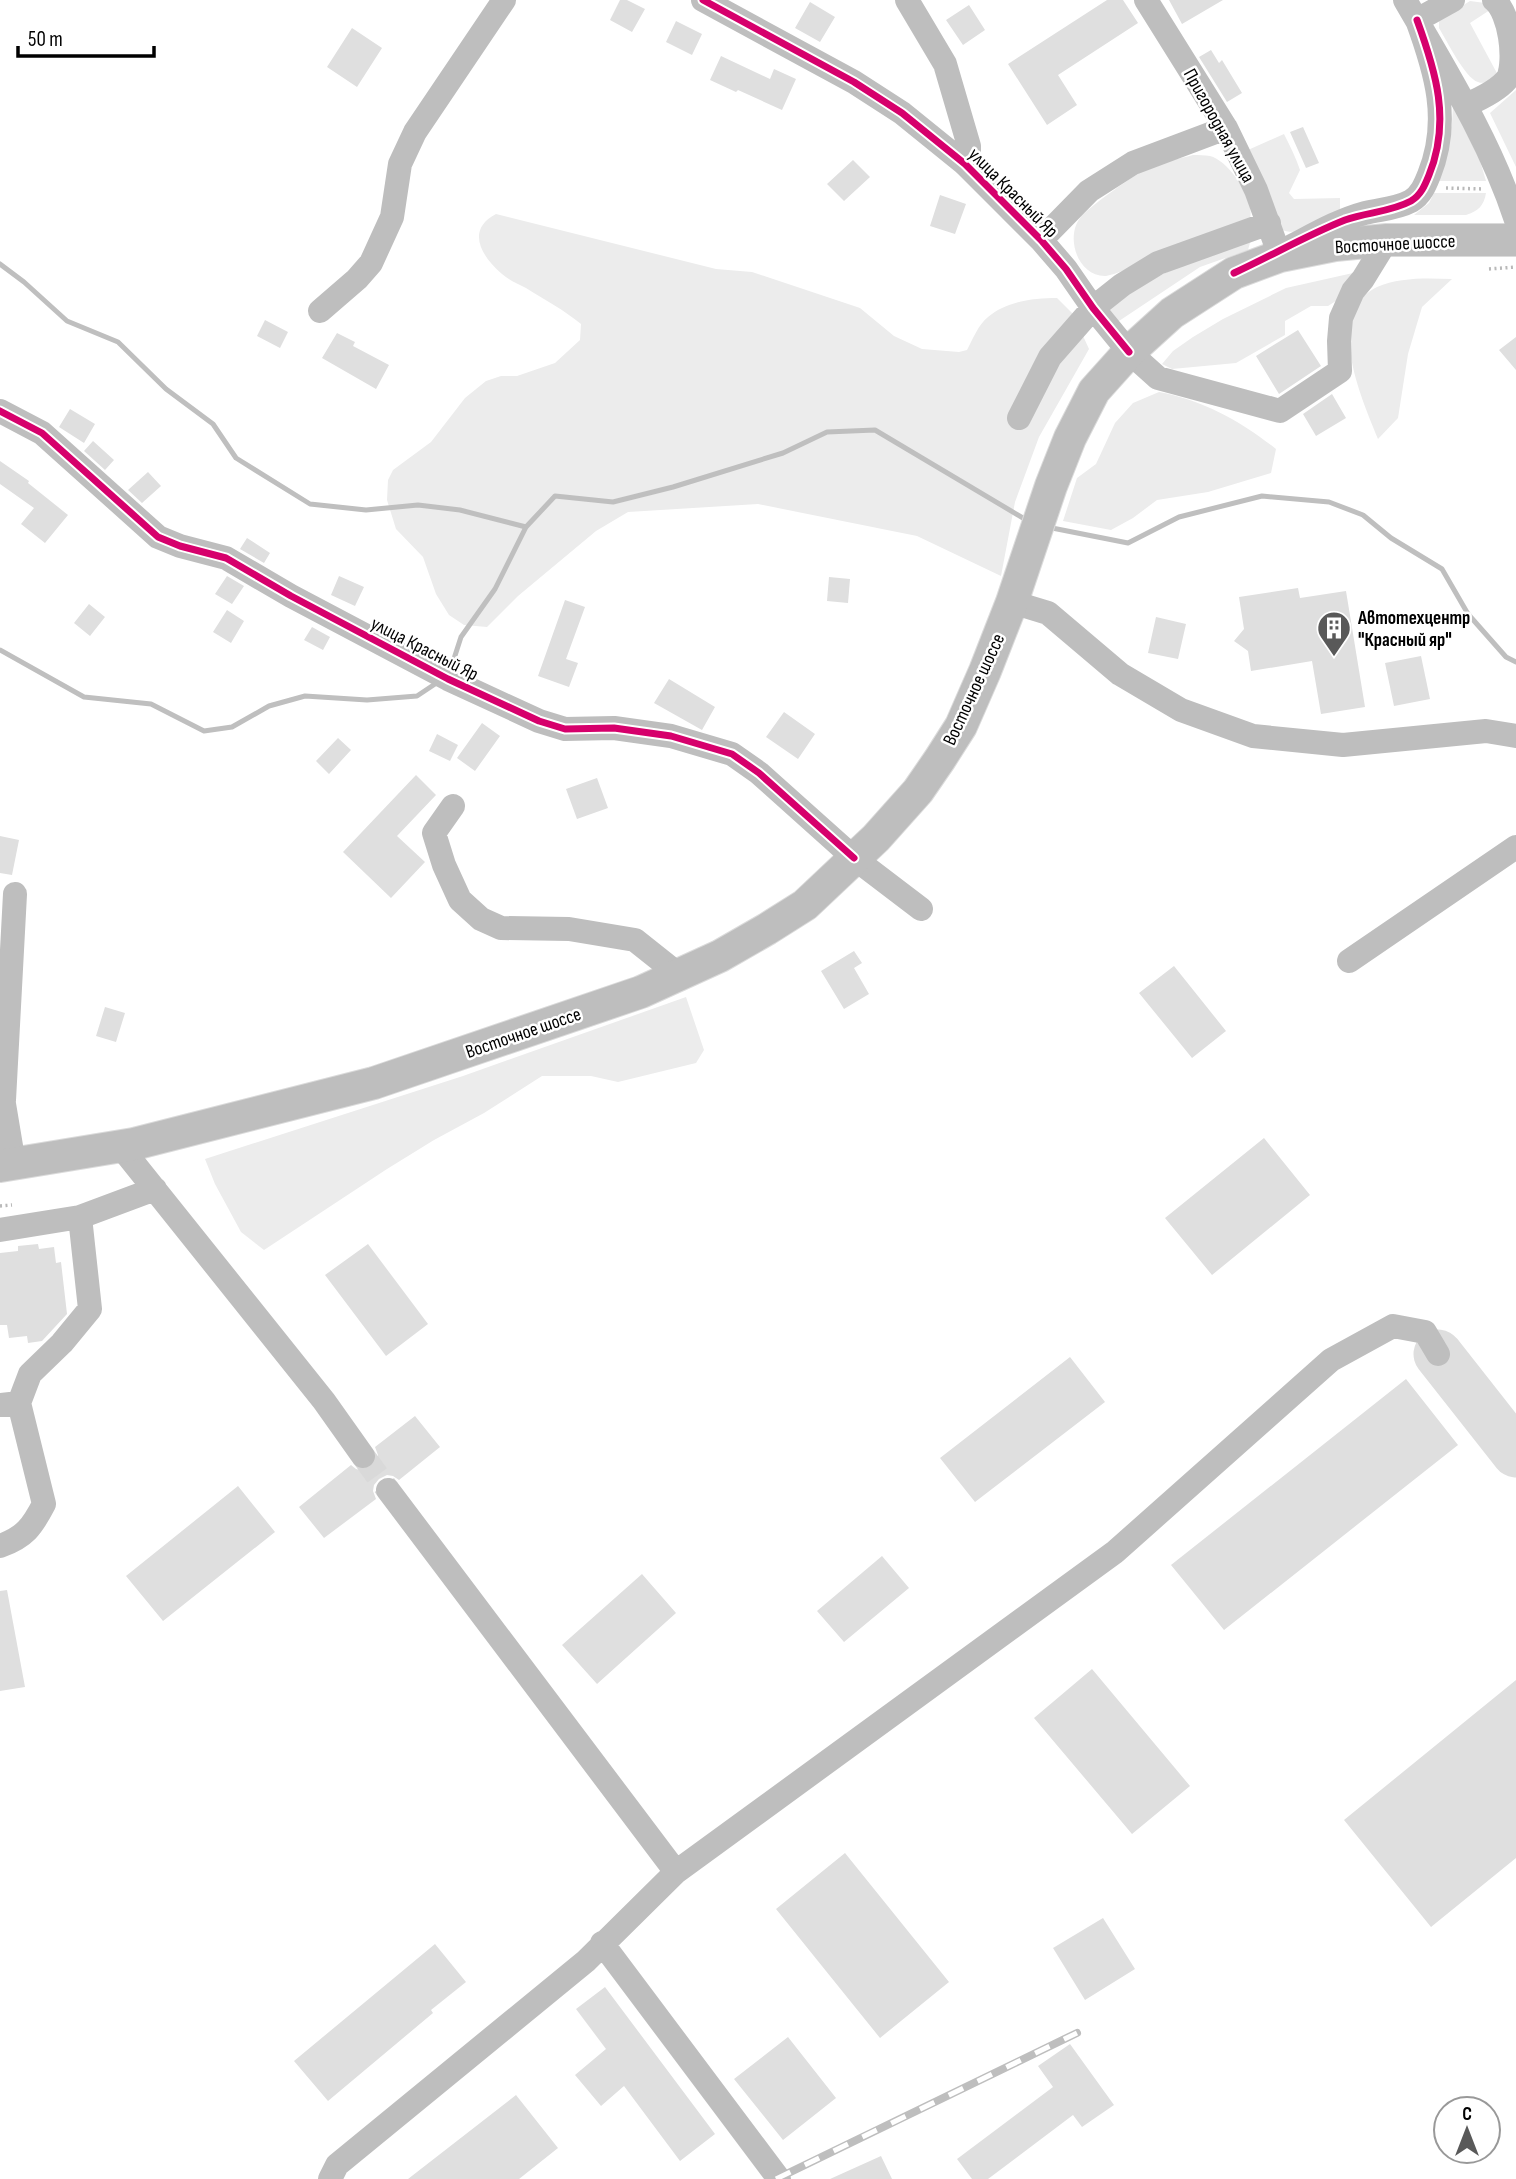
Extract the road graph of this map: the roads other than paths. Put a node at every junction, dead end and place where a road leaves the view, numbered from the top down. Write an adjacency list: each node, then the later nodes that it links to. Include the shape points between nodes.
1 (504, 0): 18 (street, via 415,132 400,164 392,217 371,263)
2 (703, 0): 10 (street, улица Красный Яр, via 854,82 902,113)
3 (907, 0): 10 (street, via 944,64 969,146)
4 (1146, 0): 9 (street, Пригородная улица)
5 (1453, 0): 7 (street)
6 (1494, 0): 8 (street, via 1510,24 1513,71 1494,90)
7 (1411, 10): 8 (street); 16 (street, via 1441,105 1434,164 1424,188 1414,200 1343,221)
8 (1466, 105): 11 (street, via 1499,172)
9 (1226, 128): 12 (street, Пригородная улица); 13 (street, via 1133,163 1089,191)
10 (965, 164): 13 (street, улица Красный Яр)
11 (1516, 220)
12 (1269, 223): 16 (street, Пригородная улица); 17 (street, via 1158,263)
13 (1041, 240): 17 (street, улица Красный Яр)
14 (1387, 240): 15 (main road, Восточное шоссе); 16 (main road, Восточное шоссе); 19 (street, улица Красный Яр, via 1341,318 1340,372 1280,411 1158,378)
15 (1516, 240)
16 (1280, 254): 19 (main road, Восточное шоссе, via 1234,273 1172,313)
17 (1093, 308): 19 (street, улица Красный Яр); 21 (street, via 1050,358)
18 (320, 311)
19 (1129, 352): 22 (main road, Восточное шоссе, via 1094,391 1070,438)
20 (0, 411): 26 (street, улица Красный Яр, via 42,433 158,537 226,558 436,673 539,721 565,729 614,727 671,736 732,754)
21 (1019, 418)
22 (1012, 602): 23 (street, via 1048,613 1120,674 1181,710 1253,736 1343,745 1486,732); 26 (main road, Восточное шоссе, via 961,726 897,817)
23 (1516, 736)
24 (453, 806): 30 (street, via 434,833 460,900 481,919 501,928 569,929 635,940)
25 (1516, 847): 29 (street)
26 (854, 858): 28 (street, улица Красный Яр); 30 (main road, Восточное шоссе, via 805,905 720,957)
27 (15, 894): 31 (street)
28 (921, 909)
29 (1349, 961)
30 (680, 975): 32 (main road, Восточное шоссе, via 374,1083)
31 (3, 1107): 33 (street)
32 (120, 1146): 33 (main road, Восточное шоссе); 34 (street)
33 (7, 1165)
34 (155, 1189): 35 (street); 39 (street)
35 (80, 1217): 36 (street); 38 (street, via 90,1309)
36 (0, 1230)
37 (1438, 1354): 42 (street, via 1425,1332 1392,1326 1331,1360 1115,1552)
38 (9, 1404): 41 (street, via 44,1504 16,1541)
39 (363, 1456)
40 (388, 1490): 42 (street)
41 (0, 1546)
42 (676, 1872): 43 (street)
43 (603, 1943): 44 (street, via 337,2165); 45 (street)
44 (330, 2179)
45 (779, 2179)

